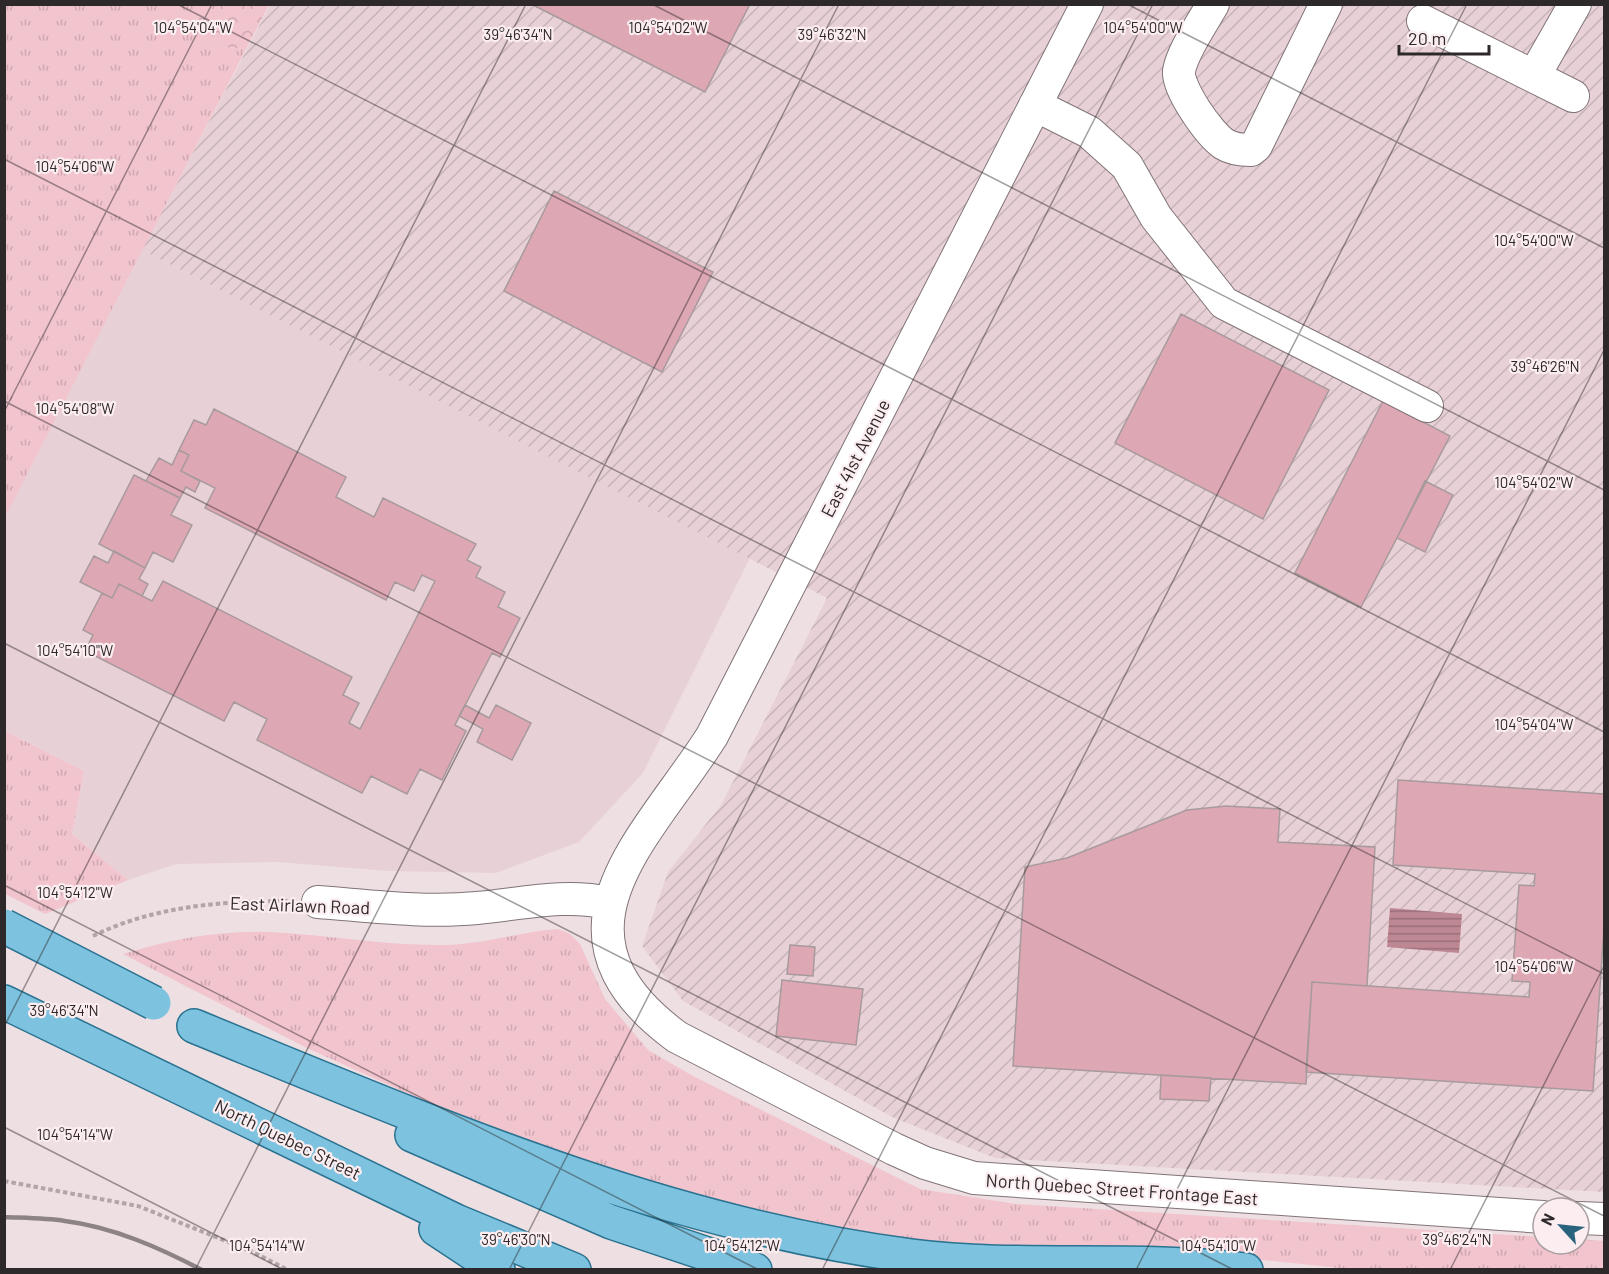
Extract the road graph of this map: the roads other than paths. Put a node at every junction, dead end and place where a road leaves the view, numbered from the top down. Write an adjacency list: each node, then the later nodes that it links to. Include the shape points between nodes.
1 (1087, 4): 8 (street, East 41st Avenue)
2 (1213, 4): 3 (street, via 1181,63 1179,80 1212,134 1237,150 1251,150)
3 (1326, 4)
4 (1575, 4): 6 (street)
5 (1424, 21): 6 (street)
6 (1534, 76): 7 (street)
7 (1573, 96)
8 (1035, 105): 9 (street, via 1089,132 1127,166 1156,218 1224,303); 11 (street, East 41st Avenue, via 712,736 643,833 620,872)
9 (1427, 406)
10 (318, 902): 11 (street, East Airlawn Road, via 432,909 573,897)
11 (609, 903): 16 (street, North Quebec Street Frontage East, via 608,933 616,965 632,996 652,1019 707,1055 942,1169 987,1181)
12 (4, 926): 14 (main road, bridge)
13 (4, 1002): 15 (main road, North Quebec Street)
14 (194, 1026): 19 (main road, via 513,1180 611,1221); 20 (main road, via 398,1110 545,1164 640,1196 748,1224 825,1241 966,1261)
15 (326, 1157): 17 (main road); 18 (main road, North Quebec Street, via 456,1221)
16 (1531, 1216)
17 (498, 1269)
18 (574, 1269)
19 (755, 1269)
20 (1246, 1269)

